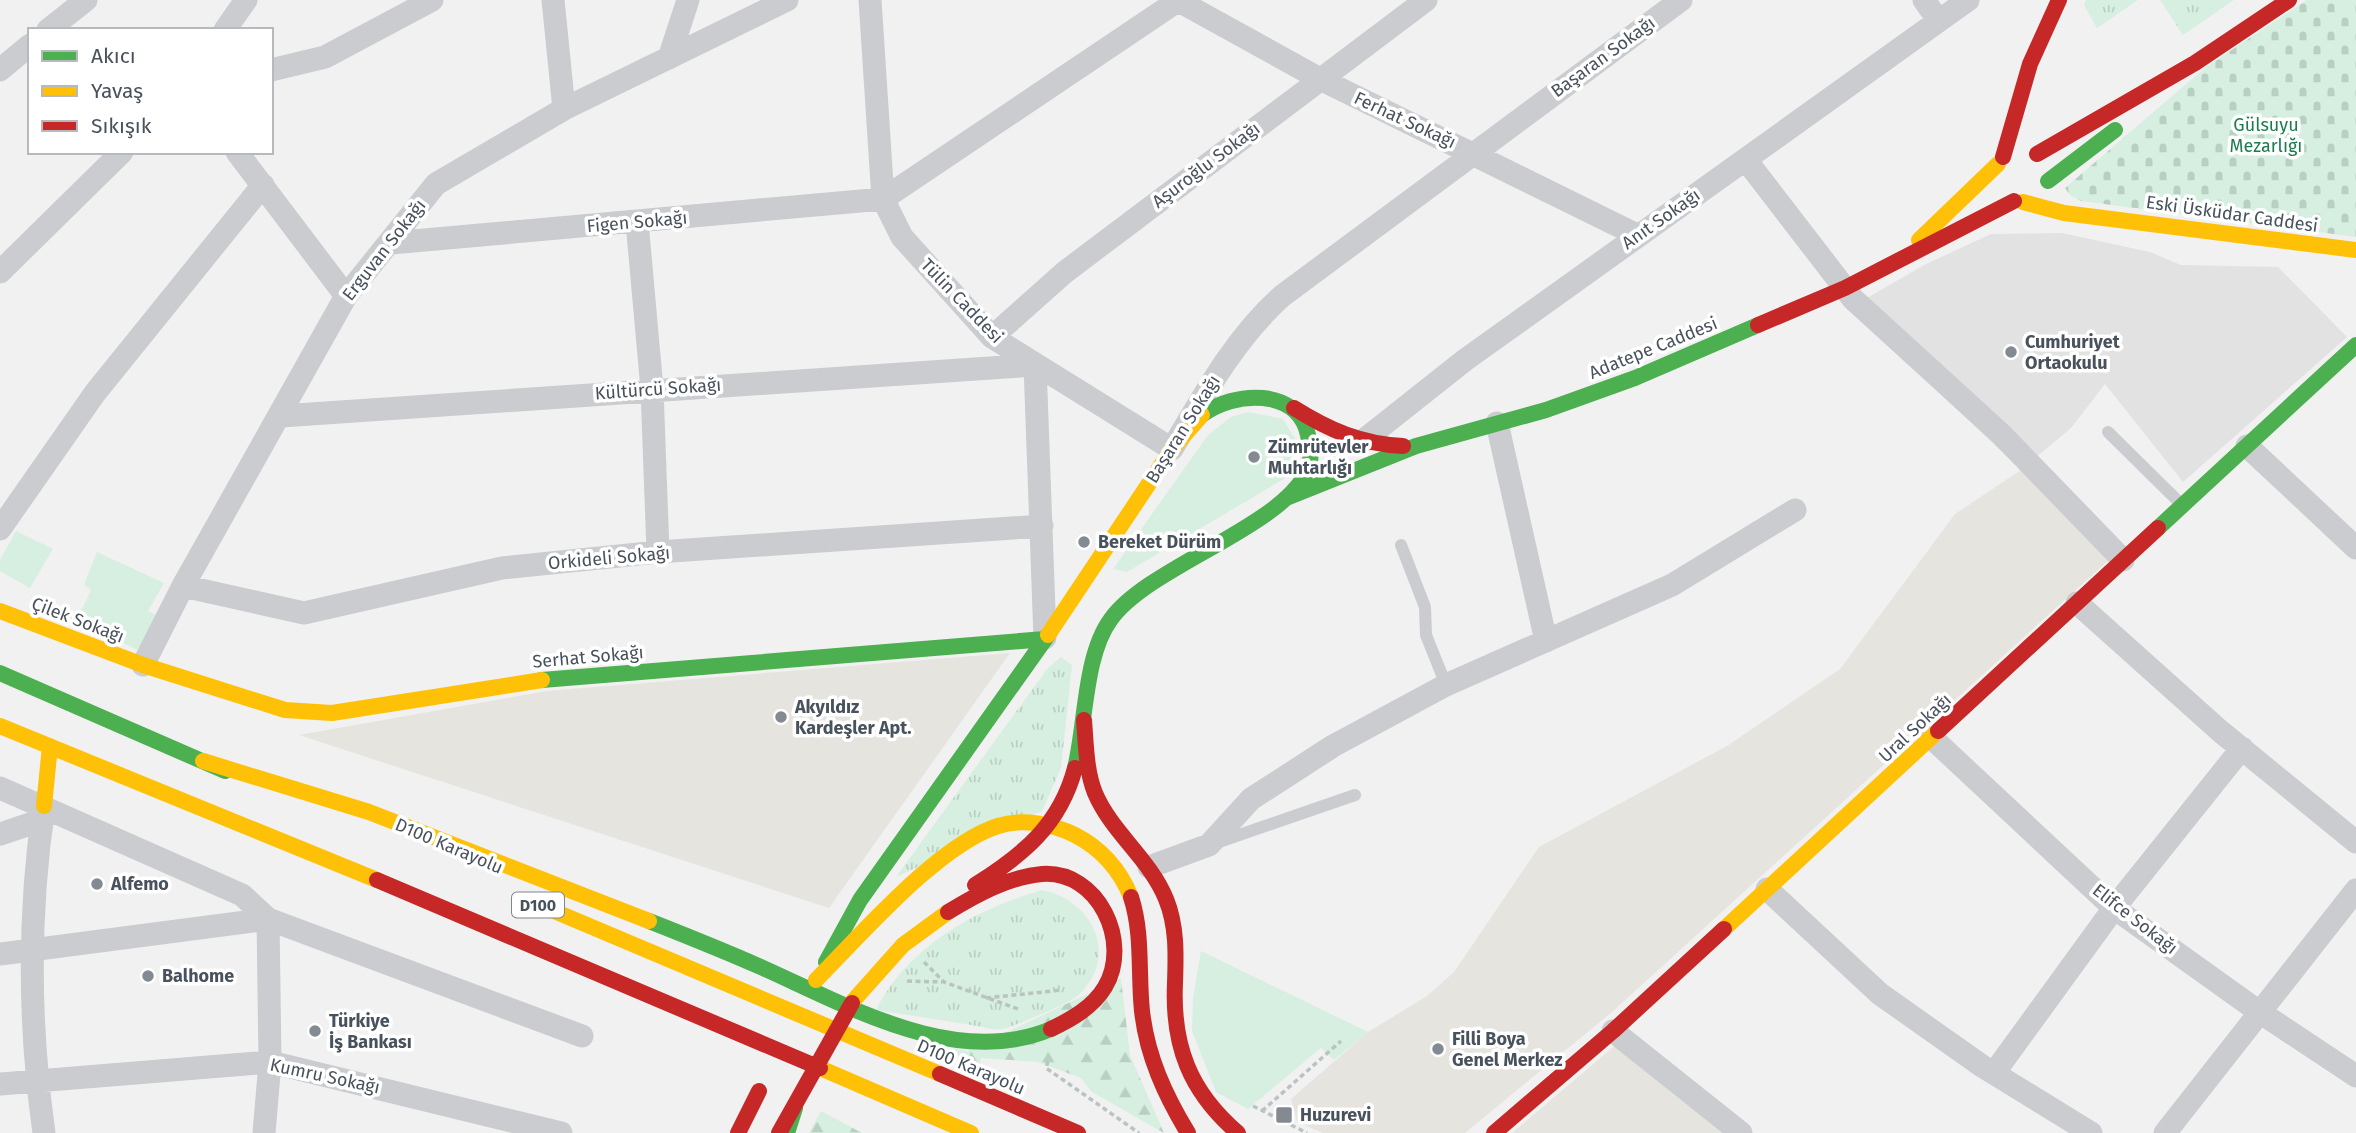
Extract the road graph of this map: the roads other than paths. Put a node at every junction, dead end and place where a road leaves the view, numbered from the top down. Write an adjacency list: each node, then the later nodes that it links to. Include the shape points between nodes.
1 (86, 0): 16 (street)
2 (246, 0): 17 (street)
3 (432, 0): 22 (street, via 325,57)
4 (553, 0): 25 (street)
5 (688, 0): 19 (street)
6 (787, 0): 19 (street, Erguvan Sokağı)
7 (870, 0): 35 (street, Tülin Caddesi)
8 (1178, 0): 23 (street, Ferhat Sokağı); 35 (street)
9 (1426, 0): 23 (street, Aşuroğlu Sokağı)
10 (1681, 0): 26 (street, Başaran Sokağı)
11 (1924, 0): 15 (street)
12 (1968, 0): 15 (street, Anıt Sokağı)
13 (2059, 0): 24 (main road)
14 (2289, 0): 20 (main road, Adatepe Caddesi)
15 (1938, 20): 30 (street, Anıt Sokağı)
16 (51, 28)
17 (226, 28)
18 (28, 47): 21 (street)
19 (669, 58): 25 (street, Erguvan Sokağı)
20 (2195, 63): 27 (main road, Adatepe Caddesi); 33 (main road, Adatepe Caddesi)
21 (0, 70)
22 (273, 70)
23 (1320, 79): 26 (street, Ferhat Sokağı); 45 (street, Aşuroğlu Sokağı, via 1065,272)
24 (2017, 105): 27 (main road); 31 (main road)
25 (565, 109): 39 (street, Erguvan Sokağı, via 436,184)
26 (1474, 152): 38 (street, Ferhat Sokağı); 56 (street, Başaran Sokağı, via 1267,309 1215,376)
27 (2033, 153): 31 (main road, Adatepe Caddesi, via 2015,150); 33 (main road, via 2046,166)
28 (120, 154): 42 (street)
29 (239, 154): 32 (street)
30 (1746, 160): 38 (street, Anıt Sokağı); 43 (street)
31 (2000, 161): 34 (main road); 41 (main road, Adatepe Caddesi)
32 (263, 185): 44 (street); 61 (street, via 95,393)
33 (2046, 185): 34 (main road, Adatepe Caddesi, via 2031,201); 36 (main road, Eski Üsküdar Caddesi, via 2062,205)
34 (2009, 195): 36 (main road, Eski Üsküdar Caddesi, via 2064,213); 41 (main road, Adatepe Caddesi)
35 (883, 199): 37 (street, Figen Sokağı); 45 (street, Tülin Caddesi, via 902,237)
36 (2102, 217): 40 (main road, Eski Üsküdar Caddesi)
37 (637, 222): 39 (street, Figen Sokağı); 48 (street)
38 (1637, 235): 53 (street, Anıt Sokağı)
39 (391, 243): 44 (street, Erguvan Sokağı)
40 (2356, 250)
41 (1897, 263): 43 (main road, Adatepe Caddesi)
42 (0, 272)
43 (1845, 288): 51 (main road, Adatepe Caddesi, via 1593,394); 65 (street, via 2001,434)
44 (346, 296): 50 (street, Erguvan Sokağı)
45 (992, 337): 47 (street, Tülin Caddesi)
46 (2356, 345): 55 (main road, Ural Sokağı)
47 (1035, 365): 48 (street, Kültürcü Sokağı); 56 (street, Tülin Caddesi); 60 (street)
48 (652, 389): 50 (street, Kültürcü Sokağı); 64 (street)
49 (1294, 408): 53 (main road, Adatepe Caddesi); 56 (main road, Adatepe Caddesi, via 1276,398 1255,395 1225,401 1200,415); 57 (main road, via 1309,436 1311,454 1308,469)
50 (281, 416): 67 (street, Erguvan Sokağı)
51 (1497, 423): 54 (main road, Adatepe Caddesi); 74 (street)
52 (2108, 432): 58 (lane)
53 (1359, 444): 54 (main road, Adatepe Caddesi)
54 (1416, 446): 57 (main road, Adatepe Caddesi)
55 (2247, 446): 58 (main road, Ural Sokağı); 63 (street)
56 (1172, 449): 71 (main road, Başaran Sokağı)
57 (1286, 498): 66 (main road)
58 (2183, 505): 65 (main road, Ural Sokağı)
59 (1795, 510): 74 (street, via 1672,585)
60 (1042, 526): 64 (street, Orkideli Sokağı); 73 (street)
61 (0, 529)
62 (1401, 545): 77 (lane, via 1425,607 1426,635)
63 (2356, 548)
64 (658, 552): 67 (street, Orkideli Sokağı, via 502,568 304,613)
65 (2123, 560): 70 (main road, Ural Sokağı)
66 (1153, 581): 68 (main road); 78 (main road, via 1111,619 1095,654)
67 (183, 586): 75 (street, Erguvan Sokağı)
68 (1118, 591)
69 (1095, 597): 71 (main road)
70 (2077, 603): 80 (main road, Ural Sokağı); 82 (street)
71 (1072, 604): 73 (main road, Başaran Sokağı)
72 (0, 611): 75 (main road, Çilek Sokağı)
73 (1045, 639): 75 (main road, Serhat Sokağı, via 553,678 332,713 285,710); 100 (main road, Başaran Sokağı, via 860,900)
74 (1546, 641): 77 (street)
75 (143, 665)
76 (0, 673): 83 (main road)
77 (1446, 685): 90 (street, via 1333,746 1251,799)
78 (1084, 720): 91 (main road, via 1087,767 1096,796); 101 (main road, via 1072,783 1059,816 1012,864 949,899 899,938 869,970)
79 (0, 726): 81 (main road, D100)
80 (1932, 738): 92 (main road, Ural Sokağı); 95 (street, Elifce Sokağı)
81 (50, 746): 86 (main road); 103 (main road, D100, via 457,912)
82 (2242, 748): 89 (street); 95 (street)
83 (203, 761): 87 (main road); 101 (main road, via 389,819 715,946 898,1024 954,1038 991,1043 1075,1018 1101,994 1113,970 1117,946 1110,920 1096,898 1074,880 1044,874 1009,882 955,909 905,944)
84 (0, 788): 86 (street)
85 (1355, 796): 90 (lane)
86 (43, 813): 88 (street); 97 (street, via 242,895); 98 (street)
87 (344, 821)
88 (0, 834)
89 (2356, 842)
90 (1209, 845): 91 (street)
91 (1149, 867): 96 (main road)
92 (1767, 889): 104 (main road, Ural Sokağı); 107 (street, via 1880,994)
93 (2356, 890): 102 (street)
94 (522, 898): 122 (main road, D100 Karayolu / D100)
95 (2114, 908): 102 (street, Elifce Sokağı); 107 (street)
96 (1172, 916): 124 (main road, via 1157,1009 1158,1050 1178,1103); 125 (main road, via 1174,1008 1184,1060 1198,1094)
97 (268, 919): 98 (street); 105 (street); 106 (street)
98 (32, 950): 99 (street); 110 (street)
99 (0, 954)
100 (816, 981): 109 (main road, Başaran Sokağı); 123 (main road, via 879,918 970,839 997,826 1028,823 1068,831 1098,847 1121,876 1133,904 1140,933 1141,1009 1147,1051 1166,1097)
101 (853, 1001): 113 (main road)
102 (2258, 1011): 108 (street, Elifce Sokağı); 129 (street)
103 (715, 1024): 112 (main road); 121 (main road, D100)
104 (1614, 1031): 126 (main road, Ural Sokağı); 127 (street)
105 (582, 1036)
106 (270, 1062): 110 (street, Kumru Sokağı); 115 (street); 116 (street, Kumru Sokağı)
107 (1993, 1073): 128 (street)
108 (2356, 1076)
109 (765, 1079): 117 (main road); 118 (main road)
110 (37, 1080): 111 (street, Kumru Sokağı); 114 (street)
111 (0, 1084)
112 (828, 1092)
113 (795, 1108): 119 (main road); 120 (main road)
114 (44, 1133)
115 (264, 1133)
116 (561, 1133)
117 (721, 1133)
118 (738, 1133)
119 (779, 1133)
120 (787, 1133)
121 (971, 1133)
122 (1078, 1133)
123 (1188, 1133)
124 (1198, 1133)
125 (1238, 1133)
126 (1494, 1133)
127 (1741, 1133)
128 (2091, 1133)
129 (2165, 1133)

